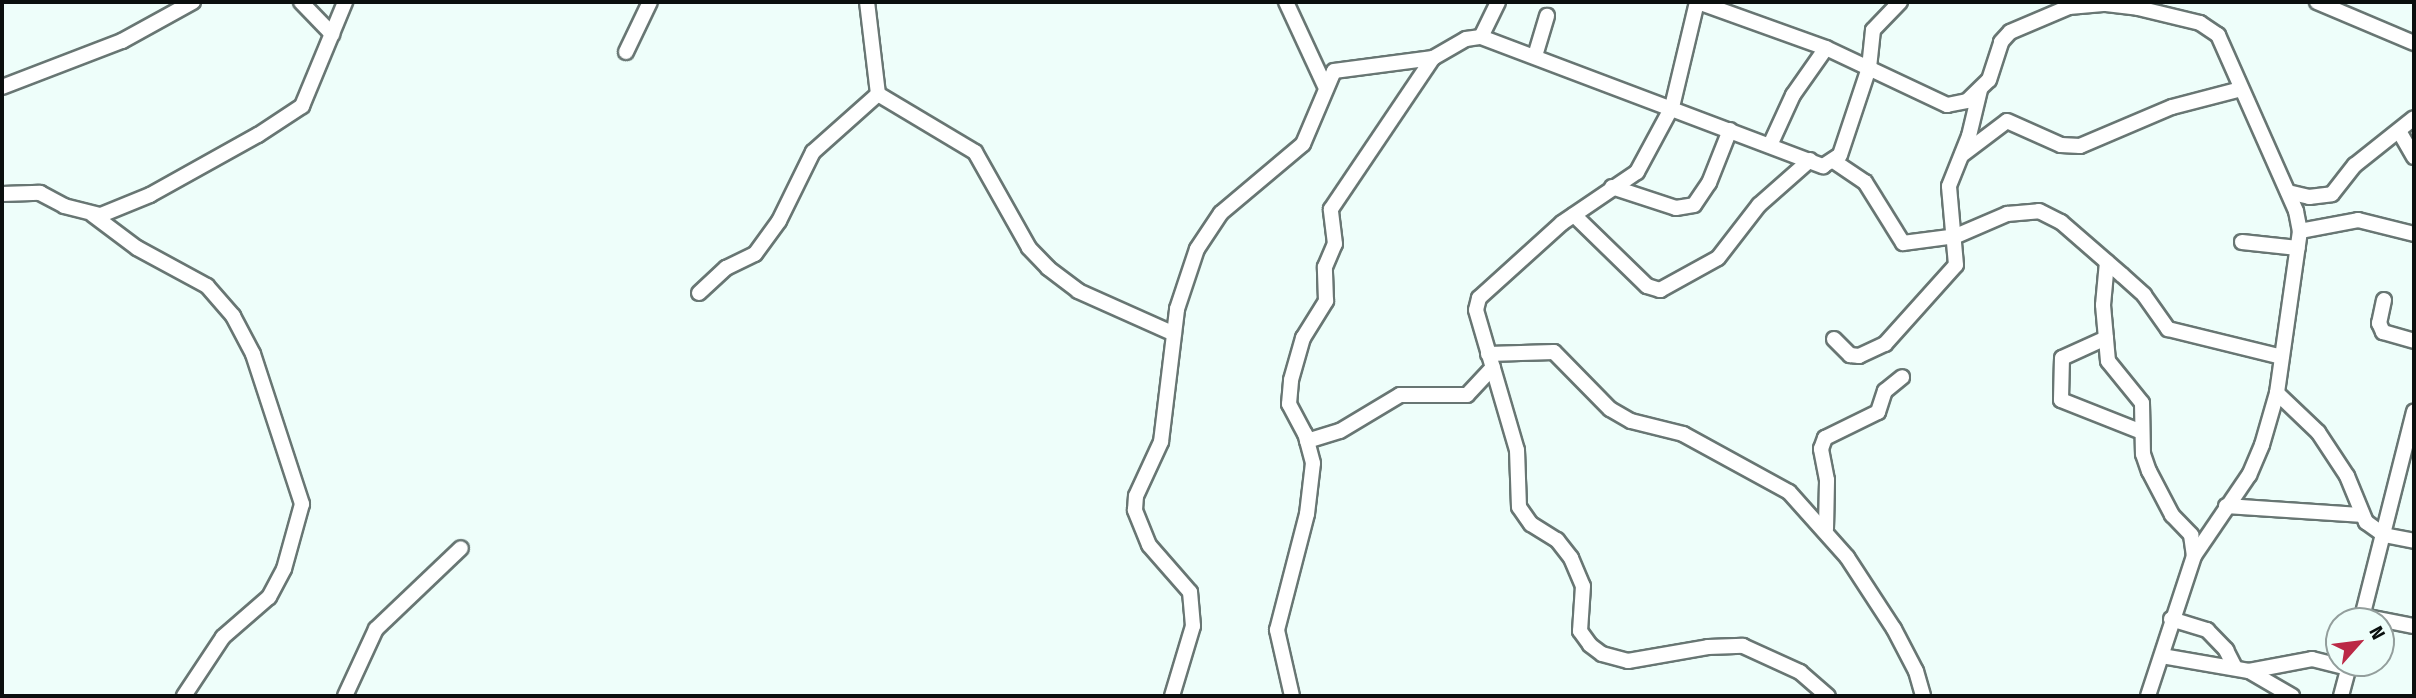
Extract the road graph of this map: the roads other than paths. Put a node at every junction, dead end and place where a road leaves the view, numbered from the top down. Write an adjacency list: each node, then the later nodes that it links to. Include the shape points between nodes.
1 (193, 2): 22 (street, via 122,41)
2 (301, 2): 13 (street)
3 (345, 2): 13 (street)
4 (650, 2): 17 (street)
5 (867, 2): 25 (street)
6 (1286, 2): 21 (street)
7 (1498, 2): 14 (street)
8 (1900, 2): 20 (street, via 1873,30)
9 (2317, 2): 15 (street)
10 (1704, 3): 16 (street); 26 (street)
11 (2095, 3): 23 (street, via 2069,7 2010,32 1999,46 1993,74); 24 (street, via 2138,8 2213,29)
12 (1547, 16): 18 (street)
13 (332, 34): 38 (street, via 304,101 287,119 150,195 116,211)
14 (1481, 37): 18 (street); 19 (street, via 1466,39)
15 (2414, 43)
16 (1826, 48): 20 (street); 30 (street, via 1793,95)
17 (626, 52)
18 (1535, 57): 26 (street)
19 (1433, 58): 21 (street, via 1340,68 1328,76); 58 (street, via 1331,209 1335,244 1325,267 1326,301 1299,346 1289,393)
20 (1869, 68): 23 (street, via 1947,105 1964,103); 34 (street)
21 (1325, 86): 48 (street, via 1303,144 1209,228 1183,289)
22 (2, 87)
23 (1980, 89): 31 (street)
24 (2241, 89): 31 (street, via 2172,107 2080,146 2061,145 2007,121); 36 (street)
25 (878, 94): 46 (street, via 813,152 779,221 755,254 726,268); 48 (street, via 975,152 1029,248 1048,268 1078,291)
26 (1672, 107): 28 (street); 35 (street, via 1637,172)
27 (2414, 118): 29 (street)
28 (1730, 130): 30 (street); 35 (street, via 1709,183 1694,205 1676,208)
29 (2399, 131): 32 (street); 36 (street, via 2354,166 2332,194 2309,197)
30 (1771, 143): 33 (street)
31 (1962, 155): 42 (street, via 1948,192)
32 (2414, 156)
33 (1810, 160): 34 (street, via 1822,166); 39 (street, via 1759,205 1718,258 1660,290 1647,286)
34 (1835, 162): 42 (street, via 1865,182 1903,243)
35 (1612, 187): 39 (street)
36 (2288, 192): 40 (street)
37 (2, 194): 38 (street, via 40,193)
38 (93, 215): 75 (street, via 137,248 207,286 233,316 257,365 302,504 284,569 269,597 223,637)
39 (1574, 215): 53 (street, via 1479,298 1476,310)
40 (2300, 231): 41 (street, via 2358,220); 44 (street)
41 (2414, 234)
42 (1956, 236): 45 (street, via 2030,209 2061,222); 50 (street, via 1956,265 1928,291 1893,338 1859,356 1850,355)
43 (2242, 242): 44 (street)
44 (2298, 248): 52 (street)
45 (2107, 262): 49 (street); 52 (street, via 2144,295 2160,323 2179,335)
46 (699, 293)
47 (2384, 300): 51 (street, via 2381,330)
48 (1174, 334): 77 (street, via 1161,442 1136,496 1135,510 1149,545 1190,592 1193,626)
49 (2106, 338): 57 (street, via 2112,370 2142,403); 57 (street, via 2062,358 2061,400)
50 (1834, 339)
51 (2414, 341)
52 (2282, 357): 55 (street)
53 (1491, 360): 58 (street, via 1467,394 1400,395 1350,426); 61 (street, via 1554,352 1610,409 1630,421 1683,435 1751,468 1789,492); 79 (street, via 1517,450 1519,507 1531,524 1557,540 1571,558 1583,586 1580,631 1590,645 1602,654 1628,661 1708,647 1743,646 1800,672)
54 (1902, 377): 61 (street, via 1885,391 1878,412 1825,438 1821,449 1827,481)
55 (2277, 393): 59 (street, via 2254,466); 60 (street, via 2318,432 2347,476)
56 (2414, 412): 62 (street)
57 (2142, 432): 65 (street, via 2149,471 2172,515 2191,535)
58 (1307, 441): 78 (street, via 1313,464 1307,514 1277,630)
59 (2226, 506): 60 (street); 65 (street)
60 (2360, 515): 62 (street)
61 (1826, 529): 80 (street, via 1894,629 1916,671)
62 (2384, 535): 63 (street); 66 (street)
63 (2414, 541)
64 (461, 548): 76 (street, via 376,629)
65 (2194, 556): 67 (street)
66 (2365, 607)
67 (2171, 619): 70 (street); 72 (street, via 2207,630)
68 (2395, 623): 69 (street)
69 (2414, 626)
70 (2162, 656): 72 (street, via 2210,667); 81 (street)
71 (2325, 661): 73 (street, via 2312,659)
72 (2234, 666): 73 (street)
73 (2249, 671): 82 (street)
74 (2347, 677): 83 (street)
75 (187, 695)
76 (345, 696)
77 (1172, 696)
78 (1292, 696)
79 (1828, 696)
80 (1923, 696)
81 (2148, 696)
82 (2292, 696)
83 (2341, 696)

